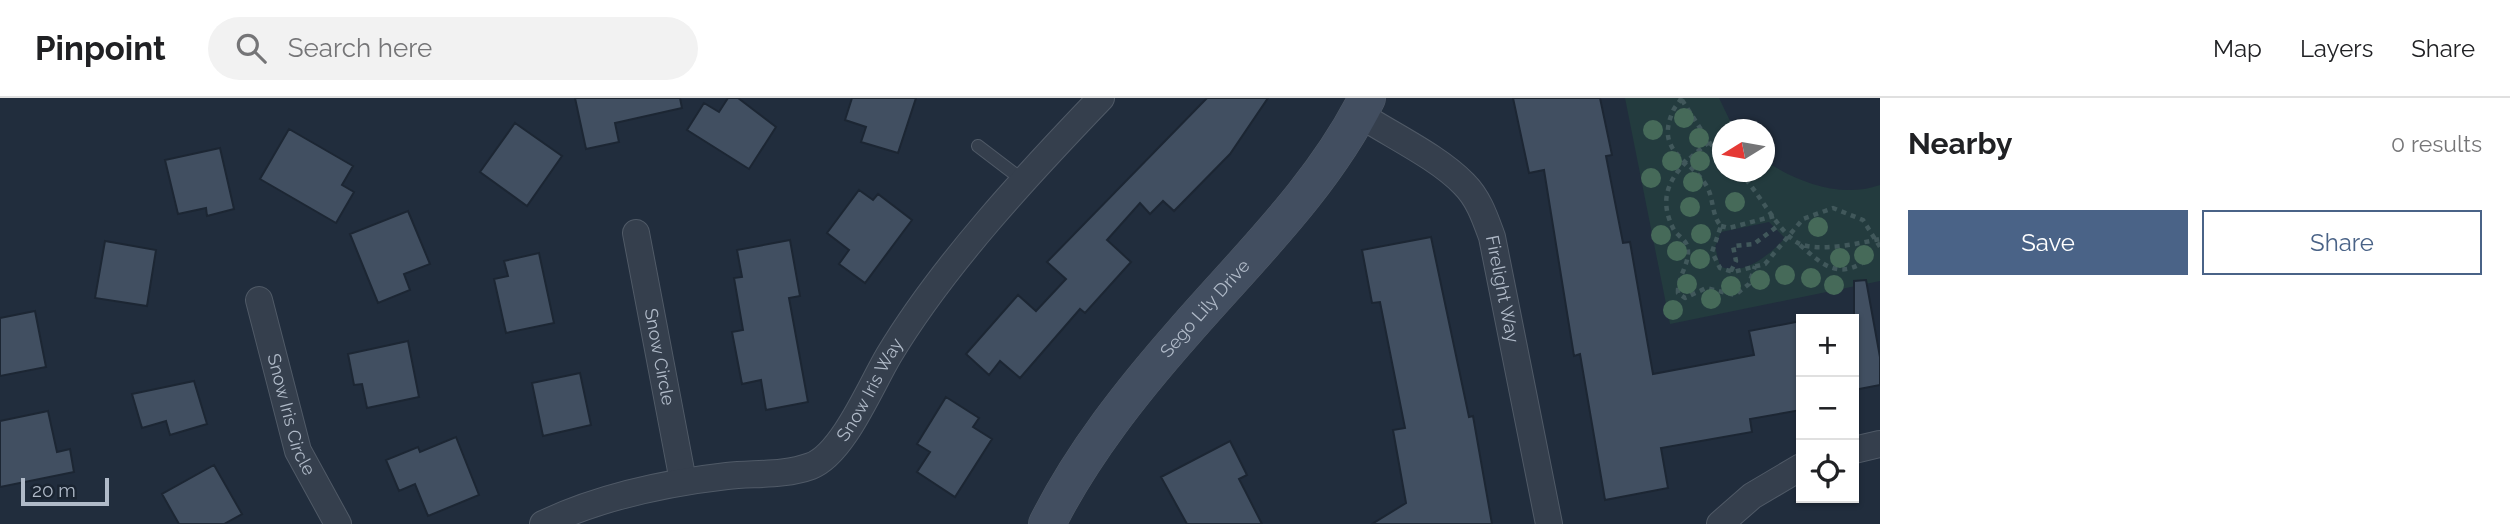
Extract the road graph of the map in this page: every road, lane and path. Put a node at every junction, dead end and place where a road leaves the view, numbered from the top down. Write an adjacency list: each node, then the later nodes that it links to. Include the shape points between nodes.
1 (1101, 98): 8 (street, Snow Iris Way)
2 (1682, 99): 4 (path); 7 (path, via 1673,111 1668,138 1672,150)
3 (1363, 106): 28 (street, Sego Lily Drive, via 1304,195 1122,406); 29 (street, Firelight Way, via 1465,184 1480,206 1492,237)
4 (1709, 142): 5 (path); 7 (path)
5 (1712, 145)
6 (978, 146): 8 (lane)
7 (1685, 162): 12 (path, via 1709,188); 19 (path, via 1670,180 1666,197 1672,227 1687,246 1678,293 1688,297 1706,288 1735,295 1749,284)
8 (1025, 182): 25 (street, Snow Iris Way, via 939,285 891,352 835,448 813,466 786,472)
9 (1748, 182): 10 (path)
10 (1774, 216): 11 (path); 12 (path)
11 (1779, 225): 14 (path); 20 (path, via 1754,244 1733,246 1736,261)
12 (1721, 226): 20 (path, via 1713,257 1720,268)
13 (636, 233): 25 (street, Snow Circle)
14 (1791, 235): 15 (path, via 1803,219 1833,208 1863,220); 16 (path); 19 (path, via 1765,264)
15 (1878, 239): 16 (path, via 1838,246); 17 (path)
16 (1796, 242): 18 (path, via 1831,270 1848,270)
17 (1880, 247)
18 (1862, 263)
19 (1755, 266): 20 (path)
20 (1731, 272)
21 (259, 300): 26 (street, Snow Iris Circle, via 298,451)
22 (1880, 444): 23 (street)
23 (1859, 449)
24 (1796, 470): 30 (street, via 1752,496)
25 (683, 481): 27 (street, Snow Iris Way, via 622,495)
26 (338, 524)
27 (543, 524)
28 (1047, 524)
29 (1549, 524)
30 (1720, 524)

